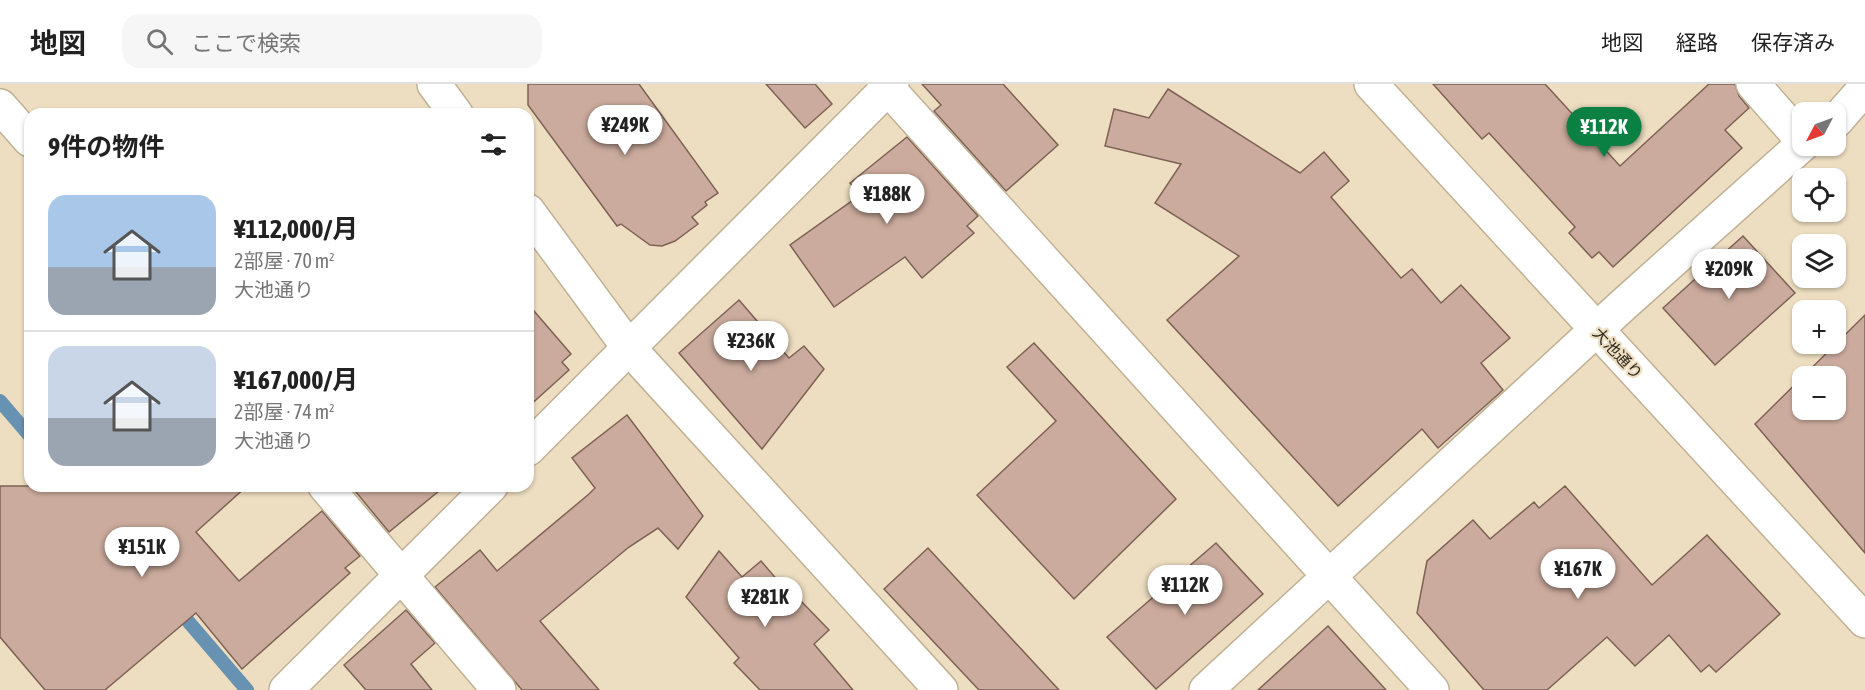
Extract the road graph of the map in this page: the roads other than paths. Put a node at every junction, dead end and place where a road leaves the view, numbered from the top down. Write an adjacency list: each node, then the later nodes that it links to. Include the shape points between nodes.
1 (434, 84): 7 (street)
2 (1371, 84): 13 (street, 大池通り)
3 (1753, 84): 9 (street)
4 (888, 85): 14 (street); 19 (street)
5 (1865, 88): 8 (street)
6 (0, 106): 10 (street)
7 (452, 108)
8 (1846, 110)
9 (1792, 129)
10 (24, 133)
11 (1792, 152): 13 (street)
12 (534, 219): 14 (street)
13 (1597, 330): 19 (street); 20 (street, 大池通り)
14 (629, 348): 15 (street); 23 (street)
15 (534, 443)
16 (330, 492): 18 (street)
17 (485, 492): 18 (street)
18 (401, 575): 21 (street); 22 (street)
19 (1329, 576): 24 (street); 25 (street)
20 (1865, 621)
21 (286, 690)
22 (499, 690)
23 (941, 690)
24 (1206, 690)
25 (1432, 690)

